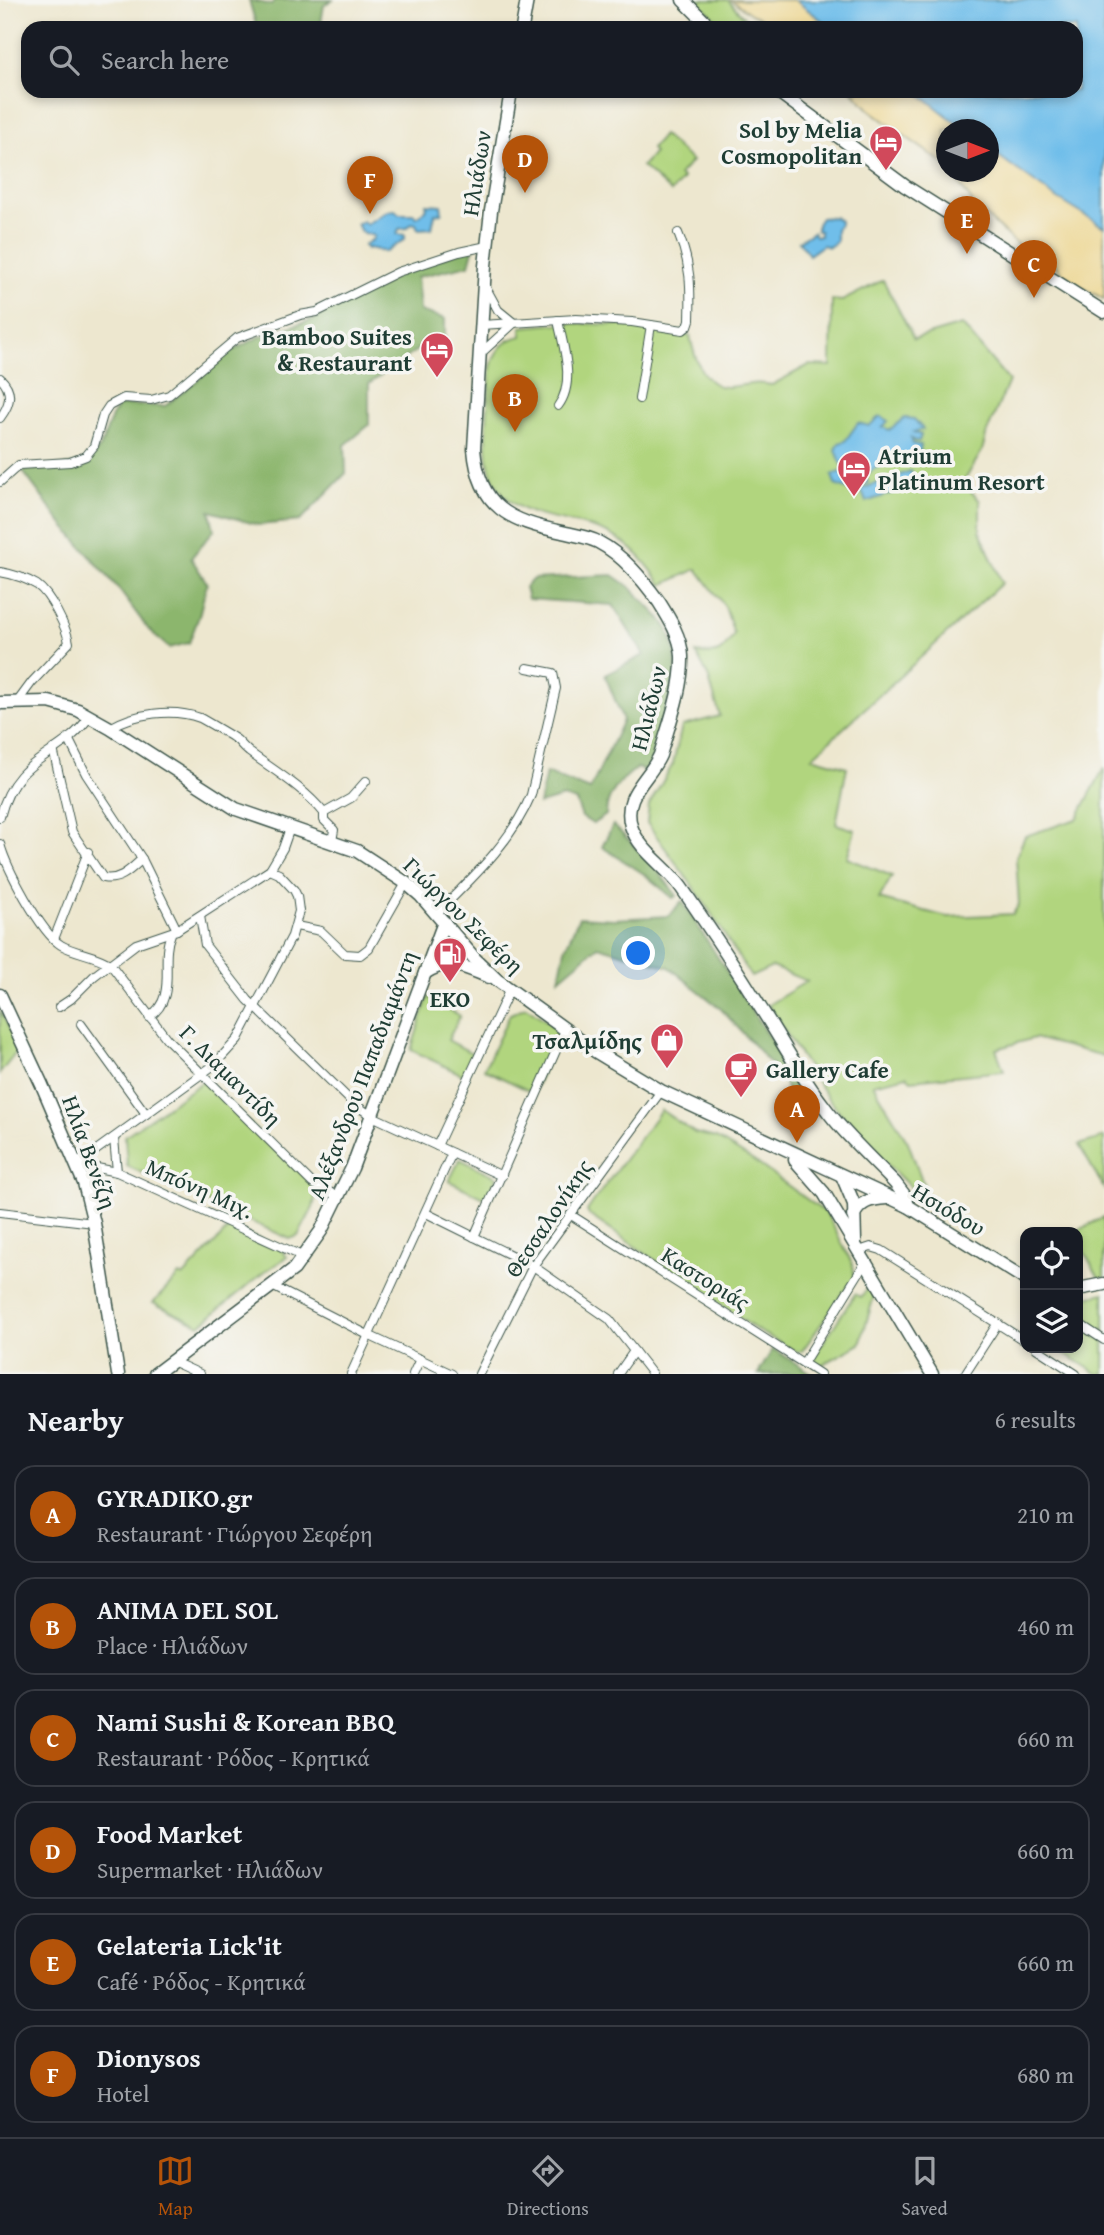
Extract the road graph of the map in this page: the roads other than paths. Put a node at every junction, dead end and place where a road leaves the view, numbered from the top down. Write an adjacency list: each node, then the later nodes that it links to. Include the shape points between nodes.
1 (527, 0): 3 (street)
2 (683, 0): 4 (street)
3 (523, 21)
4 (704, 21)
5 (510, 98): 8 (street, Ηλιάδων)
6 (786, 98): 10 (street, via 905,186)
7 (678, 233): 14 (street, via 691,284 688,326 683,330)
8 (487, 246): 9 (street, Ηλιάδων); 20 (street, via 398,272 317,312 237,338 169,395 151,400 124,398 109,406 86,456 69,462 19,465)
9 (484, 284): 12 (street, via 498,310); 13 (street, Ηλιάδων)
10 (1104, 312)
11 (558, 320): 12 (street); 14 (street); 18 (street, via 567,384)
12 (514, 323): 13 (street); 15 (street)
13 (481, 324): 15 (street, Ηλιάδων)
14 (651, 324): 17 (street)
15 (479, 355): 68 (street, Ηλιάδων, via 474,449 477,472 488,497 515,519 587,538 615,554 652,593 680,642 682,667 660,755 632,797 630,816 635,834 671,872 820,1103 895,1183)
16 (0, 378): 19 (street, via 10,394)
17 (639, 399)
18 (558, 406)
19 (0, 418)
20 (0, 482)
21 (0, 572): 23 (street, via 37,585 69,643)
22 (527, 668): 40 (street, via 553,673 556,688 531,795 497,851)
23 (18, 701): 24 (street, Γιώργου Σεφέρη); 25 (street, Γιώργου Σεφέρη, via 58,703)
24 (0, 703)
25 (90, 716): 26 (street, Γιώργου Σεφέρη); 27 (street)
26 (110, 728): 30 (street, via 121,721 161,713 201,718 284,775); 32 (street, Γιώργου Σεφέρη, via 220,800)
27 (68, 738): 28 (street); 36 (street)
28 (53, 749): 31 (street, via 18,777); 35 (street, via 72,832)
29 (366, 781): 30 (street, via 351,798)
30 (324, 813): 33 (street, via 324,820 334,830)
31 (0, 817)
32 (290, 828): 33 (street, Γιώργου Σεφέρη); 37 (street)
33 (332, 841): 38 (street, Γιώργου Σεφέρη)
34 (0, 844): 43 (street, via 37,919)
35 (88, 852): 36 (street, via 103,878 109,879 124,875); 43 (street)
36 (142, 859): 42 (street)
37 (270, 870): 39 (street); 41 (street, via 297,896)
38 (406, 883): 40 (street, Γιώργου Σεφέρη); 41 (street, via 369,948 360,955 345,954 321,931)
39 (200, 916): 42 (street); 50 (street, via 205,945)
40 (440, 918): 45 (street, Αλέξανδρου Παπαδιαμάντη); 46 (street, Γιώργου Σεφέρη)
41 (296, 926): 50 (street)
42 (174, 932): 44 (street, via 136,944); 51 (street, via 167,943 163,1004)
43 (54, 940): 44 (street)
44 (111, 965): 49 (street); 51 (street, Γ. Διαμαντίδη)
45 (425, 973): 46 (street, via 454,964); 57 (street, Αλέξανδρου Παπαδιαμάντη)
46 (497, 980): 47 (street, Γιώργου Σεφέρη)
47 (510, 989): 53 (street, Γιώργου Σεφέρη); 59 (street)
48 (0, 995): 62 (street, Ηλία Βενέζη)
49 (59, 1006)
50 (255, 1006): 54 (street, via 238,1039); 57 (street, via 354,1104)
51 (149, 1017): 54 (street, Γ. Διαμαντίδη)
52 (81, 1024): 56 (street)
53 (566, 1028): 55 (street, Γιώργου Σεφέρη); 64 (street)
54 (201, 1073): 56 (street); 67 (street, Γ. Διαμαντίδη, via 313,1183)
55 (661, 1091): 60 (street, Γιώργου Σεφέρη); 72 (street, Θεσσαλονίκης)
56 (146, 1114): 58 (street)
57 (372, 1116): 59 (street); 67 (street, Αλέξανδρου Παπαδιαμάντη)
58 (114, 1138): 62 (street); 63 (street)
59 (437, 1146): 61 (street)
60 (782, 1149): 65 (street, Γιώργου Σεφέρη); 66 (street)
61 (452, 1153): 64 (street); 71 (street)
62 (77, 1164): 63 (street, Μπόνη Μιχ.); 74 (street, Ηλία Βενέζη)
63 (117, 1172): 77 (street, Μπόνη Μιχ.)
64 (502, 1176): 75 (street)
65 (843, 1178): 66 (street, via 828,1179); 68 (street, Γιώργου Σεφέρη); 70 (street)
66 (824, 1193): 73 (street)
67 (339, 1197): 77 (street, Αλέξανδρου Παπαδιαμάντη)
68 (897, 1202): 70 (street, via 868,1200); 80 (street, Ησιόδου)
69 (0, 1212): 74 (street)
70 (855, 1212): 73 (street, via 848,1219); 76 (street)
71 (426, 1213): 75 (street); 86 (street)
72 (571, 1215): 79 (street, Θεσσαλονίκης); 93 (street, Καστοριάς)
73 (837, 1215): 76 (street)
74 (94, 1223): 94 (street, Ηλία Βενέζη)
75 (474, 1237): 79 (street)
76 (857, 1247): 78 (street); 84 (street, via 881,1250)
77 (304, 1257): 82 (street, Αλέξανδρου Παπαδιαμάντη)
78 (865, 1264): 93 (street); 104 (street)
79 (533, 1266): 89 (street, via 609,1319); 100 (street, Θεσσαλονίκης)
80 (1020, 1276)
81 (1104, 1284): 83 (street)
82 (272, 1286): 86 (street); 92 (street, Αλέξανδρου Παπαδιαμάντη)
83 (1083, 1288)
84 (998, 1323): 87 (street); 105 (street)
85 (1083, 1325): 88 (street)
86 (368, 1335): 91 (street); 97 (street)
87 (1020, 1338)
88 (1104, 1340)
89 (634, 1351): 101 (street); 102 (street)
90 (1044, 1353): 106 (street)
91 (420, 1359): 98 (street); 99 (street)
92 (174, 1362): 95 (street, Αλέξανδρου Παπαδιαμάντη); 96 (street)
93 (804, 1362): 103 (street, Καστοριάς)
94 (118, 1374)
95 (155, 1374)
96 (200, 1374)
97 (351, 1374)
98 (413, 1374)
99 (452, 1374)
100 (479, 1374)
101 (618, 1374)
102 (652, 1374)
103 (820, 1374)
104 (932, 1374)
105 (965, 1374)
106 (1076, 1374)

